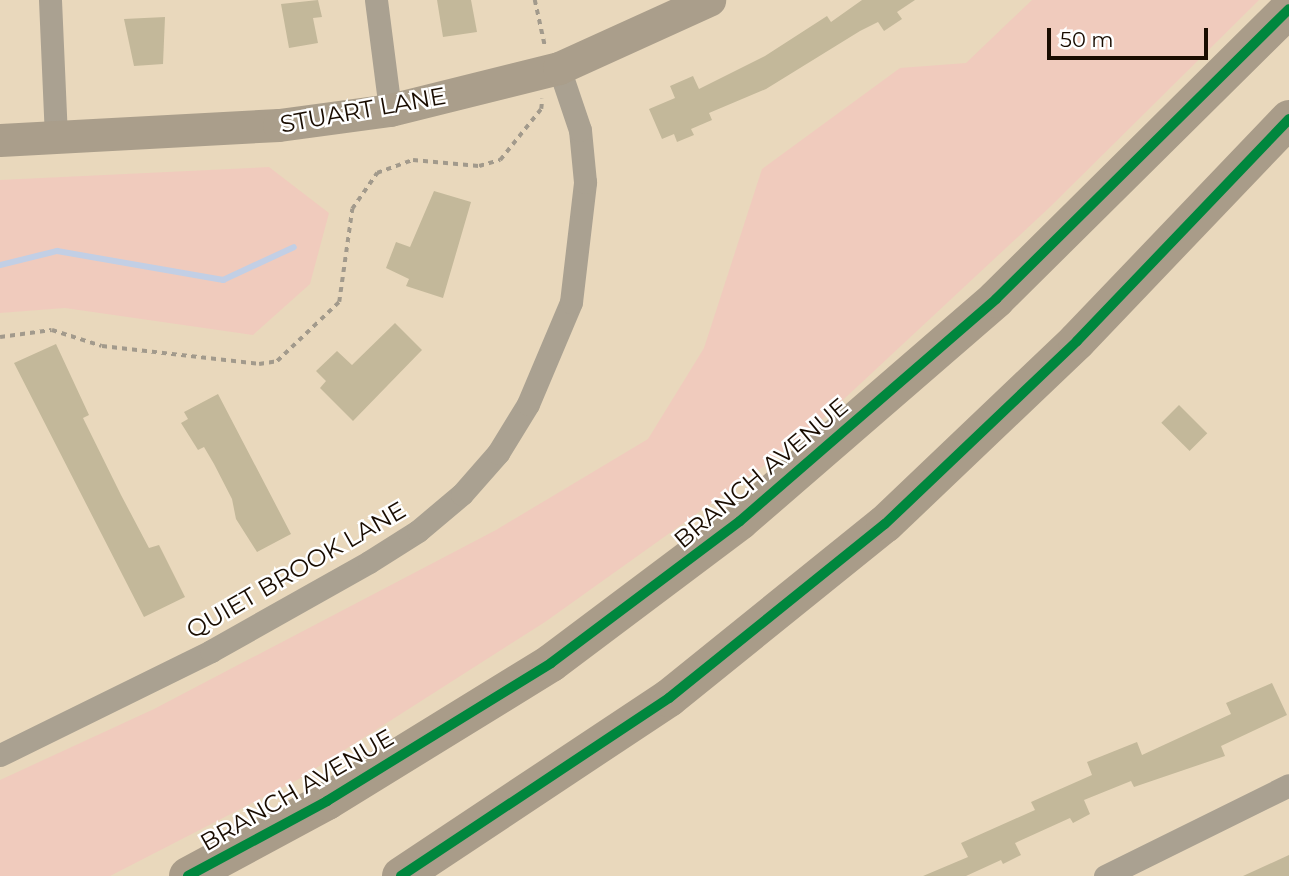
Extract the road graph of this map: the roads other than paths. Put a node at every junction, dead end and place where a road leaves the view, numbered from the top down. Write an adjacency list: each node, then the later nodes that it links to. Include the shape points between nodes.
1 (50, 0): 8 (street)
2 (376, 0): 6 (street)
3 (709, 0): 5 (street, STUART LANE)
4 (1289, 9): 12 (highway, BRANCH AVENUE, via 996,299 740,521 551,663 327,801)
5 (552, 70): 6 (street, STUART LANE); 10 (street, QUIET BROOK LANE, via 580,130 585,181 571,302 528,404 498,453 462,494 418,531 369,562 211,651)
6 (390, 110): 8 (street, STUART LANE, via 279,125)
7 (1289, 119): 13 (highway, via 1077,341 885,524 669,698)
8 (56, 137): 9 (street, STUART LANE)
9 (0, 140)
10 (0, 755)
11 (1289, 785): 14 (street)
12 (188, 876)
13 (401, 876)
14 (1105, 876)

